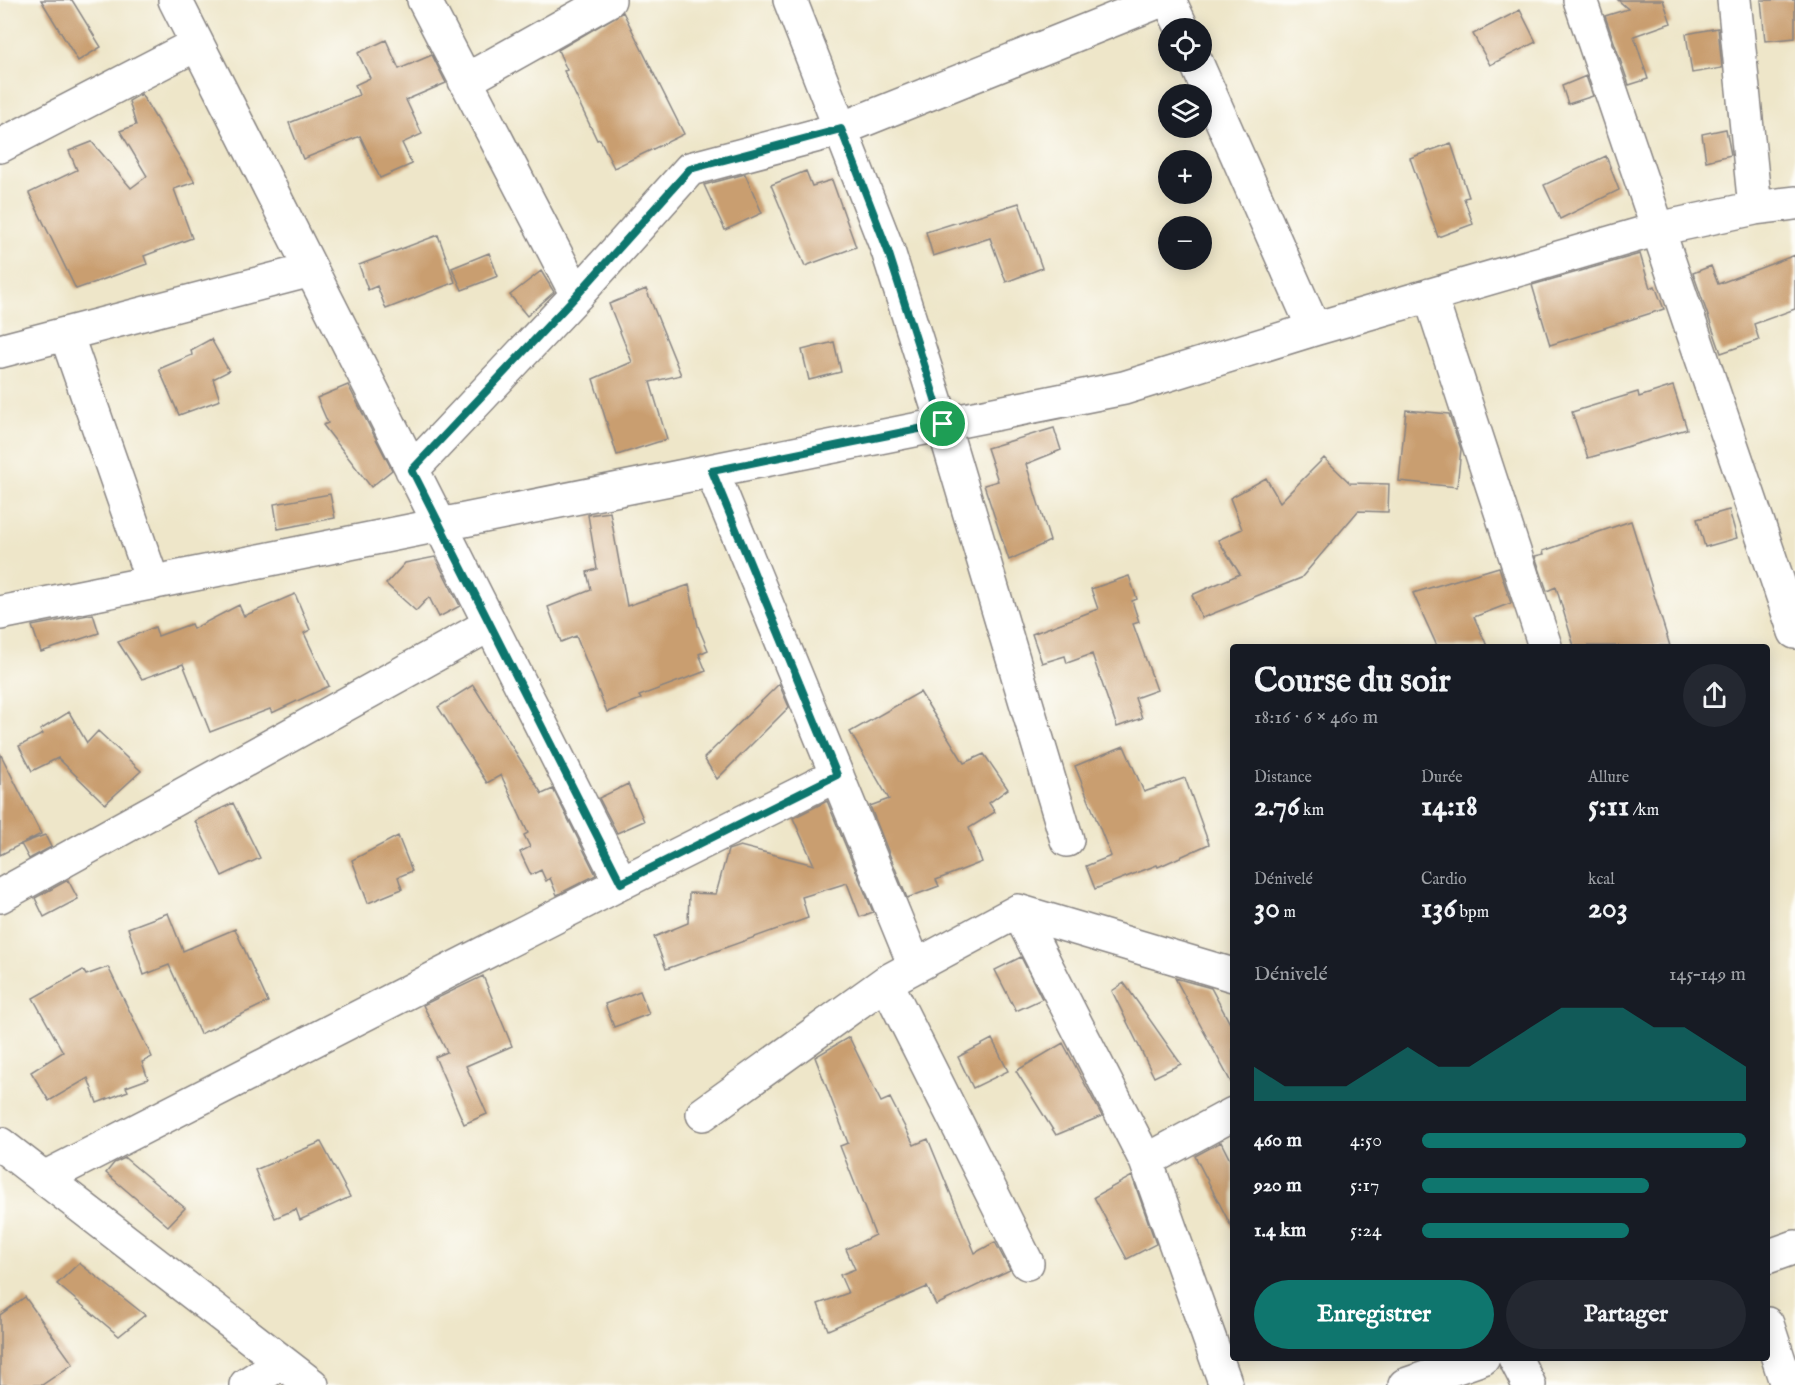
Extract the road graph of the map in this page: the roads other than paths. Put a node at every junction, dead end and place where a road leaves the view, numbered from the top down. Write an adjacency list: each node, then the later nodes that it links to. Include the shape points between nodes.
1 (175, 0): 10 (street)
2 (424, 0): 12 (street)
3 (609, 0): 12 (street)
4 (790, 0): 13 (street)
5 (1162, 0): 13 (street)
6 (1169, 0): 9 (street)
7 (1580, 0): 17 (street)
8 (1734, 0): 16 (street)
9 (1177, 18)
10 (197, 44): 14 (street); 18 (street)
11 (1200, 72): 21 (street)
12 (465, 81): 19 (street)
13 (841, 129): 19 (street, via 690,169); 24 (street, via 888,251)
14 (0, 146)
15 (1795, 203): 16 (street)
16 (1755, 208): 17 (street)
17 (1659, 229): 20 (street); 31 (street)
18 (311, 270): 22 (street); 25 (street)
19 (577, 295): 25 (street)
20 (1430, 295): 21 (street); 32 (street)
21 (1314, 329): 24 (street, via 1124,388)
22 (66, 334): 23 (street); 28 (street)
23 (0, 351)
24 (943, 424): 26 (street); 34 (street)
25 (412, 470): 27 (street)
26 (712, 471): 27 (street); 33 (street)
27 (438, 526): 28 (street); 30 (street)
28 (153, 583): 29 (street)
29 (0, 614)
30 (489, 626): 35 (street); 36 (street)
31 (1795, 632)
32 (1544, 644)
33 (837, 775): 35 (street); 38 (street)
34 (1067, 840)
35 (621, 883): 45 (street)
36 (0, 896)
37 (1018, 911): 38 (street); 39 (street); 44 (street)
38 (915, 966): 40 (street)
39 (1230, 974)
40 (886, 982): 41 (street); 48 (street)
41 (703, 1114)
42 (1230, 1116): 44 (street)
43 (0, 1144): 45 (street)
44 (1146, 1161): 55 (street)
45 (45, 1178): 52 (street)
46 (1795, 1248): 47 (street)
47 (1770, 1256)
48 (1028, 1263)
49 (1770, 1333): 58 (street)
50 (1474, 1361): 56 (street)
51 (1517, 1361): 57 (street)
52 (282, 1362): 53 (street); 54 (street)
53 (246, 1385)
54 (312, 1385)
55 (1226, 1385)
56 (1405, 1385)
57 (1529, 1385)
58 (1787, 1385)

